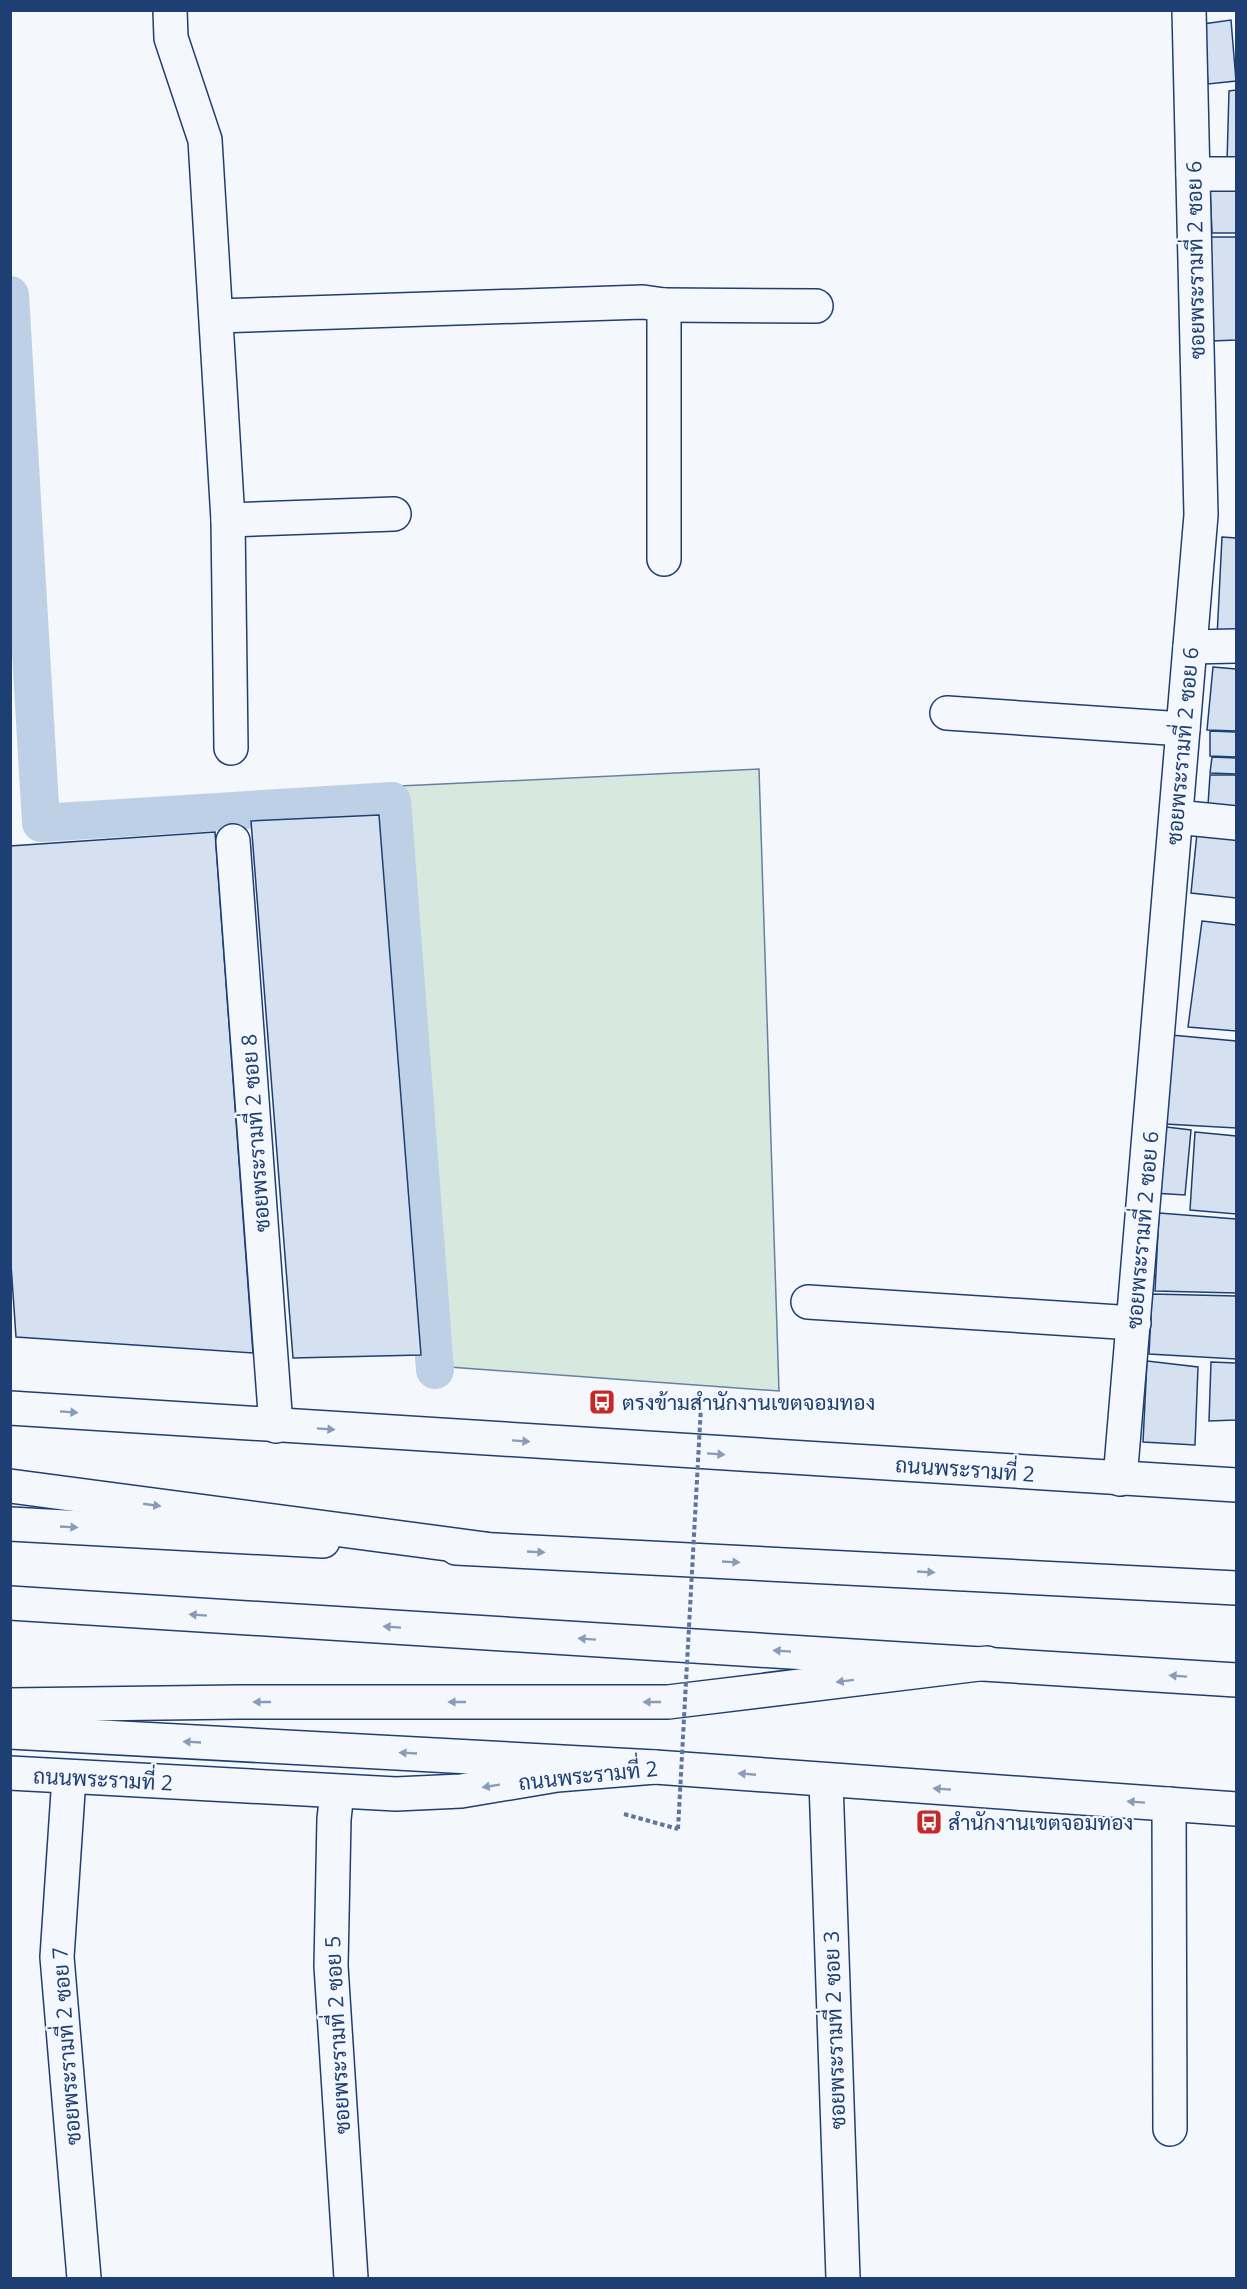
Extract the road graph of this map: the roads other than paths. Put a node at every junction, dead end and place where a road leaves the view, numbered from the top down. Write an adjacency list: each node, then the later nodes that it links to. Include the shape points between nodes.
1 (170, 10): 7 (main road, via 171,38 205,140)
2 (1189, 10): 3 (main road, ซอยพระรามที่ 2 ซอย 6)
3 (1193, 174): 4 (main road); 12 (main road, ซอยพระรามที่ 2 ซอย 6, via 1201,515)
4 (1236, 174)
5 (664, 305): 6 (main road); 7 (main road, via 643,302); 10 (main road)
6 (816, 306)
7 (216, 316): 9 (main road)
8 (394, 514): 9 (main road)
9 (228, 520): 15 (main road)
10 (664, 559)
11 (1236, 645): 12 (main road)
12 (1190, 647): 14 (main road, ซอยพระรามที่ 2 ซอย 6)
13 (948, 713): 14 (main road)
14 (1183, 729): 16 (main road, ซอยพระรามที่ 2 ซอย 6)
15 (231, 748)
16 (1176, 818): 17 (main road); 20 (main road, ซอยพระรามที่ 2 ซอย 6)
17 (1236, 823)
18 (233, 841): 22 (main road, ซอยพระรามที่ 2 ซอย 8)
19 (808, 1302): 20 (main road)
20 (1134, 1323): 23 (main road, ซอยพระรามที่ 2 ซอย 6)
21 (10, 1408): 22 (main road, ถนนพระรามที่ 2, one-way to 22)
22 (276, 1426): 23 (main road, ถนนพระรามที่ 2, one-way to 23)
23 (1120, 1479): 24 (main road, ถนนพระรามที่ 2)
24 (1236, 1485)
25 (10, 1486): 27 (main road, one-way to 27)
26 (10, 1524): 27 (main road, one-way to 27)
27 (485, 1549): 28 (main road, one-way to 28)
28 (1236, 1588)
29 (10, 1603): 30 (main road, one-way to 29)
30 (987, 1664): 31 (main road, one-way to 30); 32 (main road, one-way to 32, via 668,1702)
31 (1236, 1680)
32 (10, 1706)
33 (10, 1732): 34 (main road, one-way to 33)
34 (655, 1767): 37 (main road, ถนนพระรามที่ 2, one-way to 34); 38 (main road, ถนนพระรามที่ 2, one-way to 38, via 557,1775 461,1791)
35 (10, 1773): 36 (main road, ถนนพระรามที่ 2)
36 (69, 1777): 38 (main road, ถนนพระรามที่ 2); 42 (main road, ซอยพระรามที่ 2 ซอย 7, via 57,1957)
37 (826, 1781): 39 (main road, ถนนพระรามที่ 2, one-way to 37); 44 (main road, ซอยพระรามที่ 2 ซอย 3)
38 (337, 1792): 43 (main road, ซอยพระรามที่ 2 ซอย 5, via 331,1966)
39 (1169, 1804): 40 (main road, ถนนพระรามที่ 2); 41 (main road)
40 (1236, 1809)
41 (1170, 2129)
42 (84, 2278)
43 (351, 2278)
44 (843, 2278)

